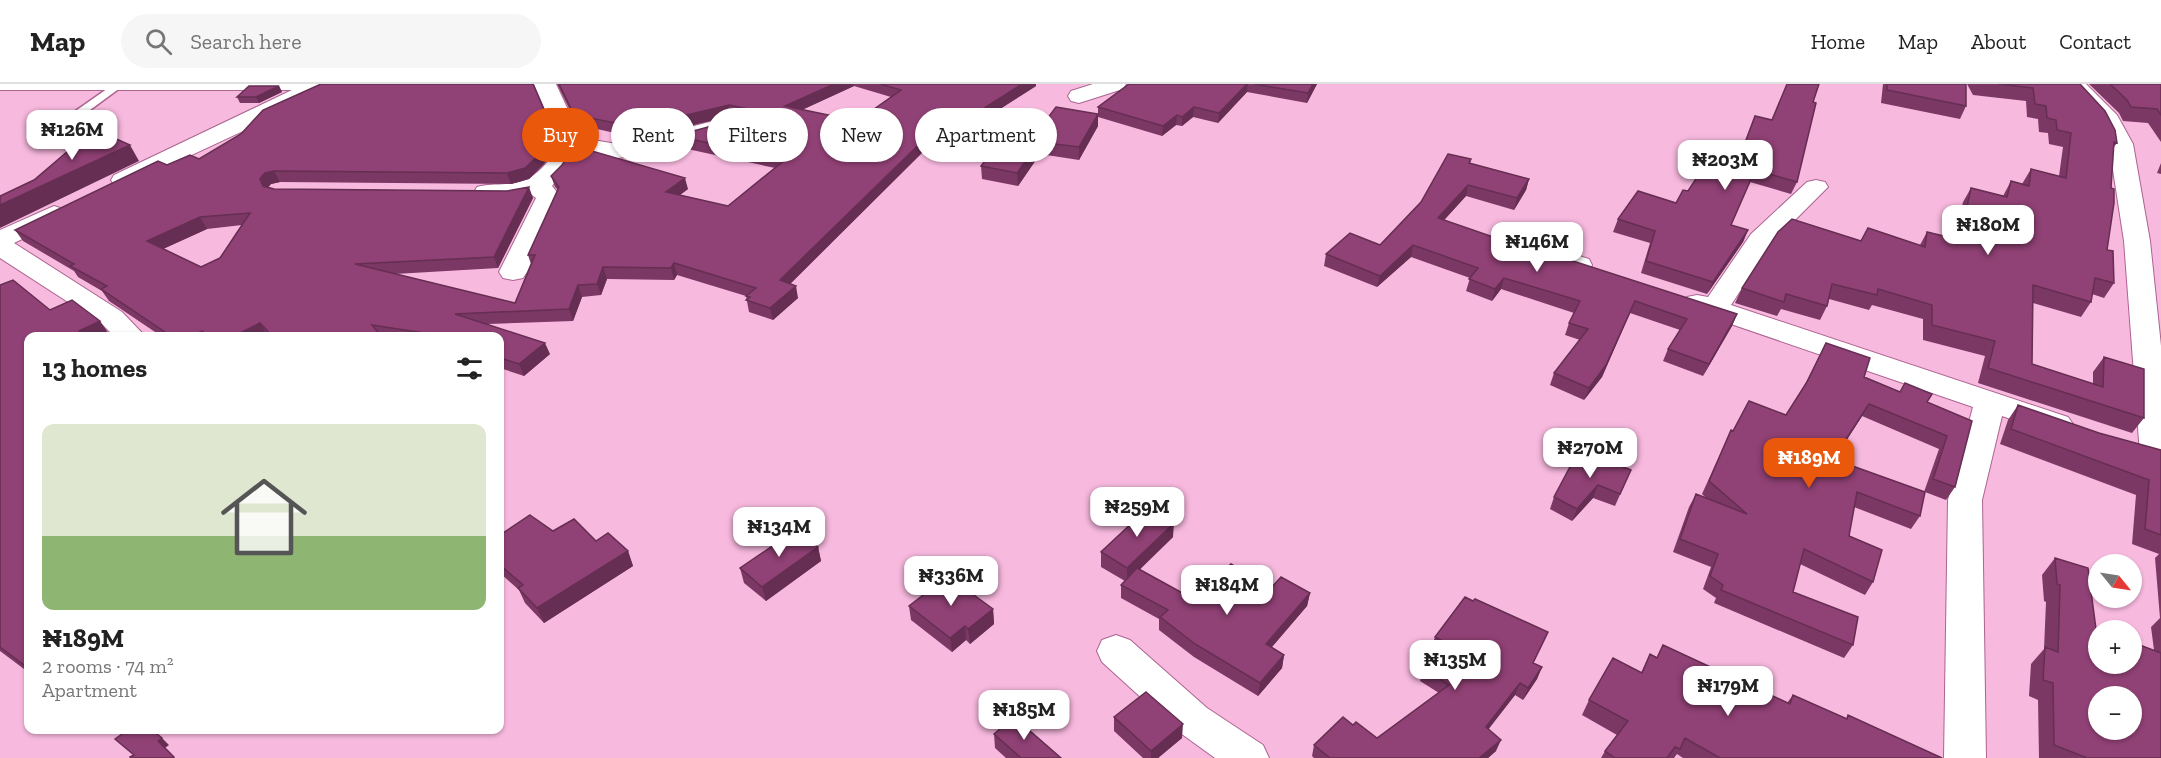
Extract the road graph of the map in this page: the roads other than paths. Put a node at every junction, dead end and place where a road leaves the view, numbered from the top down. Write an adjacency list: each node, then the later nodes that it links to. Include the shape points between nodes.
1 (0, 84): 7 (street)
2 (311, 84): 7 (street)
3 (325, 84): 16 (street)
4 (545, 84): 9 (street)
5 (1114, 84): 8 (street)
6 (2074, 84): 30 (street, via 2109,120 2121,144 2137,241)
7 (119, 85): 10 (lane)
8 (1079, 96)
9 (556, 108)
10 (71, 119)
11 (707, 129): 12 (street, via 634,149)
12 (599, 148)
13 (560, 162): 14 (street)
14 (538, 187): 17 (street, via 511,193); 22 (street, via 549,197)
15 (1816, 187): 25 (street, via 1760,240)
16 (107, 188)
17 (466, 192)
18 (75, 204): 19 (street)
19 (0, 240)
20 (0, 246): 26 (street, via 112,318)
21 (1528, 248): 23 (street)
22 (513, 272)
23 (1605, 273)
24 (1671, 294): 25 (street)
25 (1715, 308): 27 (street)
26 (126, 332)
27 (1990, 401): 28 (street); 33 (street, via 1965,500)
28 (2088, 434)
29 (2121, 444): 30 (street)
30 (2158, 455)
31 (1116, 651): 32 (street, via 1193,720)
32 (1248, 758)
33 (1965, 758)

